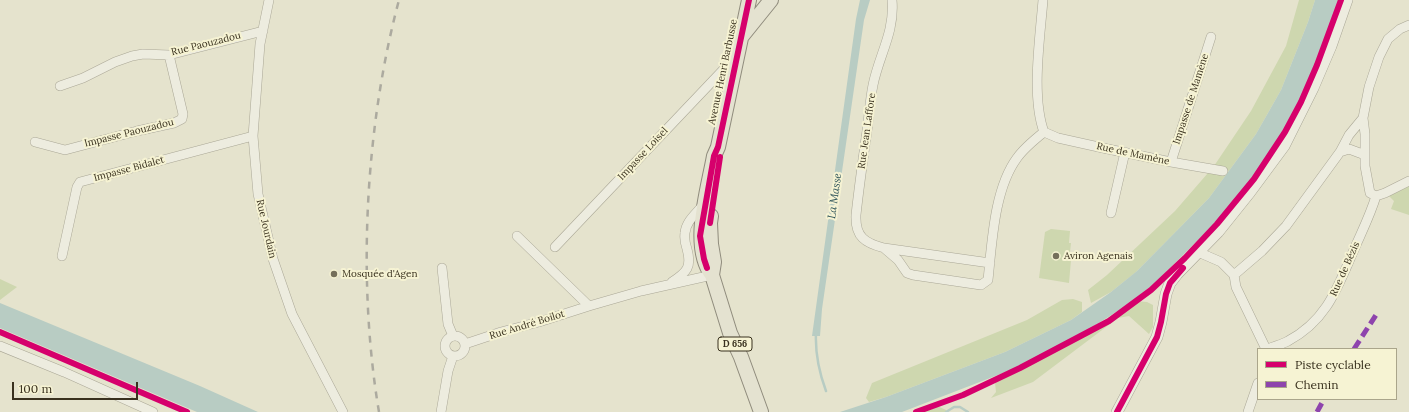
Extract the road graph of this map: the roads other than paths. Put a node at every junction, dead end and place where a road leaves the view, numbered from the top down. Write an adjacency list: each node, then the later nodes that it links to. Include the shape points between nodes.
1 (269, 0): 8 (street, Rue Jourdain)
2 (892, 0): 31 (street, Rue Jean Laffore, via 890,32 872,88 856,216 857,228 864,240 870,245)
3 (1043, 0): 15 (street, via 1037,77 1039,119)
4 (1347, 0): 33 (street, via 1313,88 1284,146 1218,232)
5 (769, 2): 6 (main road, D 656); 10 (main road, D 656)
6 (748, 3): 10 (main road, Avenue Henri Barbusse / D 656)
7 (1409, 25): 14 (street, via 1388,39 1370,80)
8 (263, 31): 11 (street, Rue Paouzadou); 16 (street, Rue Jourdain)
9 (1211, 37): 22 (street, Impasse de Mamène)
10 (740, 40): 12 (main road, Avenue Henri Barbusse / D 656)
11 (170, 55): 13 (street, Rue Paouzadou, via 132,56); 17 (street, Impasse Paouzadou, via 182,119 65,150)
12 (733, 70): 18 (main road, Avenue Henri Barbusse / D 656); 30 (street, Impasse Loisel, via 725,68)
13 (60, 86)
14 (1363, 118): 20 (street, via 1349,135); 21 (street)
15 (1044, 132): 19 (street, Rue de Mamène, via 1058,138); 35 (street, Rue Jean Laffore, via 1026,146 1006,176 1000,194)
16 (253, 136): 34 (street, Impasse Bidalet, via 80,182); 50 (street, Rue Jourdain, via 258,194 273,259 292,314)
17 (35, 142)
18 (718, 148): 26 (main road, Avenue Henri Barbusse / D 656, via 714,156); 28 (main road, Avenue Henri Barbusse / D 656, via 720,158)
19 (1125, 152): 22 (street, Rue de Mamène); 27 (street)
20 (1340, 152): 21 (street, via 1349,149); 39 (street, via 1286,226)
21 (1365, 156): 25 (street, via 1370,193)
22 (1171, 162): 23 (street, Rue de Mamène)
23 (1223, 171)
24 (1409, 181): 25 (street)
25 (1376, 196): 46 (street, Rue de Bézis, via 1337,290 1328,305 1300,334)
26 (706, 201): 28 (main road); 38 (main road, Avenue Henri Barbusse / D 656, via 700,236 704,259); 40 (street, via 691,217 685,232 688,268)
27 (1112, 213)
28 (710, 223): 38 (main road, Avenue Henri Barbusse / D 656, via 714,262)
29 (517, 236): 41 (street)
30 (555, 247)
31 (884, 248): 32 (street, Rue Jean Laffore); 36 (street, Rue Jean Laffore)
32 (909, 252): 35 (street, Rue Jean Laffore); 36 (street)
33 (1198, 252): 39 (street, Rue de Bézis, via 1221,262); 53 (street, via 1170,283 1157,337)
34 (62, 256)
35 (990, 263): 36 (street, Rue Jean Laffore, via 988,280 981,286 913,276 907,273)
36 (901, 264)
37 (442, 268): 42 (street, via 448,324)
38 (712, 275): 40 (street, Rue André Boilot); 52 (main road, Avenue Henri Barbusse / D 656, via 730,334 744,363)
39 (1234, 276): 45 (street, Rue de Bézis, via 1236,287)
40 (666, 285): 41 (street, Rue André Boilot)
41 (589, 306): 43 (street, Rue André Boilot)
42 (453, 336): 43 (street, via 461,337); 47 (street, via 448,338 445,344 446,351)
43 (466, 344): 47 (street, via 464,352)
44 (0, 346): 49 (street)
45 (1266, 348)
46 (1270, 348)
47 (453, 356): 51 (street)
48 (1257, 386): 54 (street)
49 (153, 412)
50 (343, 412)
51 (441, 412)
52 (761, 412)
53 (1117, 412)
54 (1248, 412)

